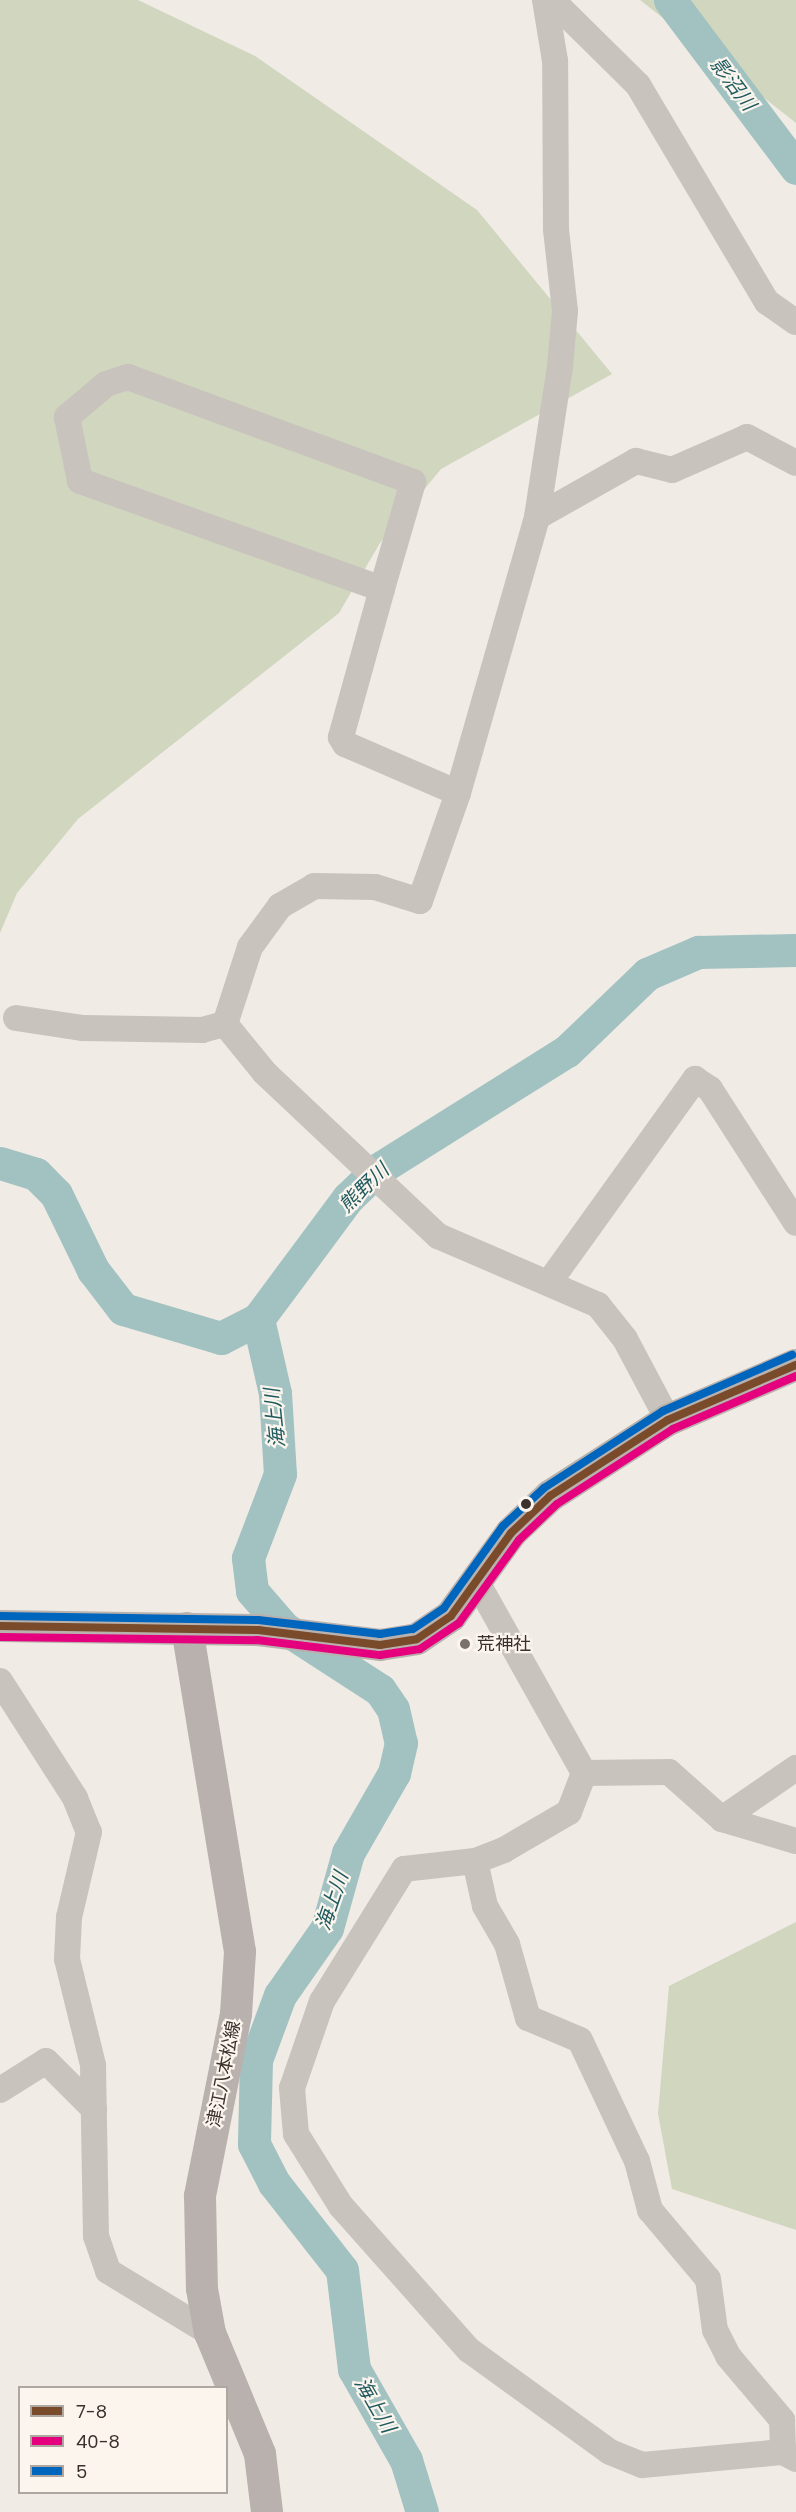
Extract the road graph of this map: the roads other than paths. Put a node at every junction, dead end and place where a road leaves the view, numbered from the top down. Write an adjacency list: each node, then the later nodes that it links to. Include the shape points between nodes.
1 (545, 0): 5 (street, via 555,61 556,229 565,311)
2 (552, 0): 3 (street, via 638,86 767,302)
3 (796, 322)
4 (796, 463): 5 (street, via 747,437 672,470 636,461)
5 (537, 517): 7 (street)
6 (382, 589): 6 (street, via 413,483 128,377 106,384 67,417 80,482); 7 (street, via 341,736 345,744)
7 (458, 793): 9 (street, via 420,901 375,887 314,886 280,906 250,947)
8 (16, 1018): 9 (street, via 83,1029 202,1030)
9 (225, 1024): 11 (street, via 265,1073 438,1236)
10 (796, 1223): 11 (street, via 710,1089 695,1079)
11 (550, 1281): 13 (street, via 598,1305 625,1339)
12 (796, 1365): 13 (main road)
13 (668, 1420): 14 (main road, via 550,1496 511,1533)
14 (478, 1584): 16 (main road, via 451,1616 417,1639 380,1645 258,1630); 19 (street)
15 (0, 1626): 16 (main road)
16 (187, 1628): 25 (main road, 津江八本松線, via 240,1952 236,2014 200,2196 198,2242)
17 (0, 1681): 24 (street, via 75,1798 89,1832 69,1917 67,1959 93,2065)
18 (796, 1768): 20 (street)
19 (584, 1773): 20 (street, via 669,1772); 22 (street, via 568,1812)
20 (722, 1819): 21 (street)
21 (796, 1841)
22 (476, 1861): 26 (street, via 485,1906 507,1944 528,2018 580,2040 637,2161 650,2210 708,2279 715,2330 728,2356 782,2420); 26 (street, via 404,1869 322,2001 292,2088 296,2134 304,2151 340,2206 469,2350 609,2452 642,2465)
23 (0, 2090): 24 (street, via 46,2061)
24 (94, 2109): 25 (street, via 96,2236 108,2271)
25 (210, 2333): 27 (main road, 津江八本松線, via 260,2454)
26 (790, 2456)
27 (267, 2512)

